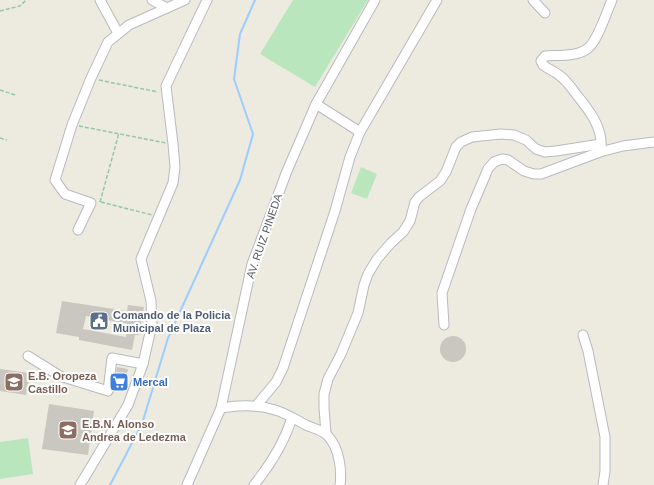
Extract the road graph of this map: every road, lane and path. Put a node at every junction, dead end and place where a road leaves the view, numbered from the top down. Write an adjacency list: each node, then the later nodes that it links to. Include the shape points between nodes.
1 (26, 0): 11 (path, via 20,6)
2 (100, 0): 13 (street)
3 (152, 0): 10 (street)
4 (185, 0): 10 (street)
5 (207, 0): 16 (street, via 166,86)
6 (376, 0): 18 (street, AV. RUIZ PINEDA)
7 (437, 0): 20 (street)
8 (533, 0): 12 (street)
9 (612, 0): 26 (street, via 594,43 586,50 545,56 541,61 568,84 592,114)
10 (167, 8): 13 (street, via 129,25)
11 (0, 11)
12 (545, 13)
13 (118, 33): 14 (street, via 108,42)
14 (91, 78): 16 (path); 19 (street)
15 (0, 90): 17 (path)
16 (166, 94): 25 (street)
17 (16, 96)
18 (316, 104): 20 (street); 35 (street, AV. RUIZ PINEDA, via 286,171 252,264)
19 (72, 125): 21 (path); 27 (street, via 55,180 65,194)
20 (360, 132): 34 (street, via 348,162 335,211 283,368 276,382)
21 (119, 133): 25 (path); 27 (path)
22 (0, 138): 23 (path)
23 (7, 140)
24 (654, 142): 26 (street)
25 (173, 144): 28 (street, via 175,167 172,184)
26 (601, 148): 30 (street, via 541,174 524,171 508,160 494,162 488,169 471,209 446,278 442,293); 37 (street, via 545,152 514,135 501,134 472,137 456,147 440,181 415,202 410,221 403,232 377,259 368,274 358,313 328,379 324,394)
27 (96, 202): 28 (path); 29 (street)
28 (158, 217): 33 (street, via 141,259 151,301 152,324)
29 (78, 230)
30 (444, 325)
31 (583, 335): 42 (street, via 605,437)
32 (28, 356): 33 (street, via 60,376 108,391 112,358)
33 (143, 364): 38 (street, via 128,405)
34 (256, 406): 35 (street); 36 (street, via 276,410)
35 (220, 408): 39 (street, AV. RUIZ PINEDA)
36 (292, 418): 37 (street); 40 (street, via 282,444)
37 (326, 434): 41 (street, via 332,442 340,464)
38 (80, 485)
39 (187, 485)
40 (254, 485)
41 (340, 485)
42 (603, 485)

